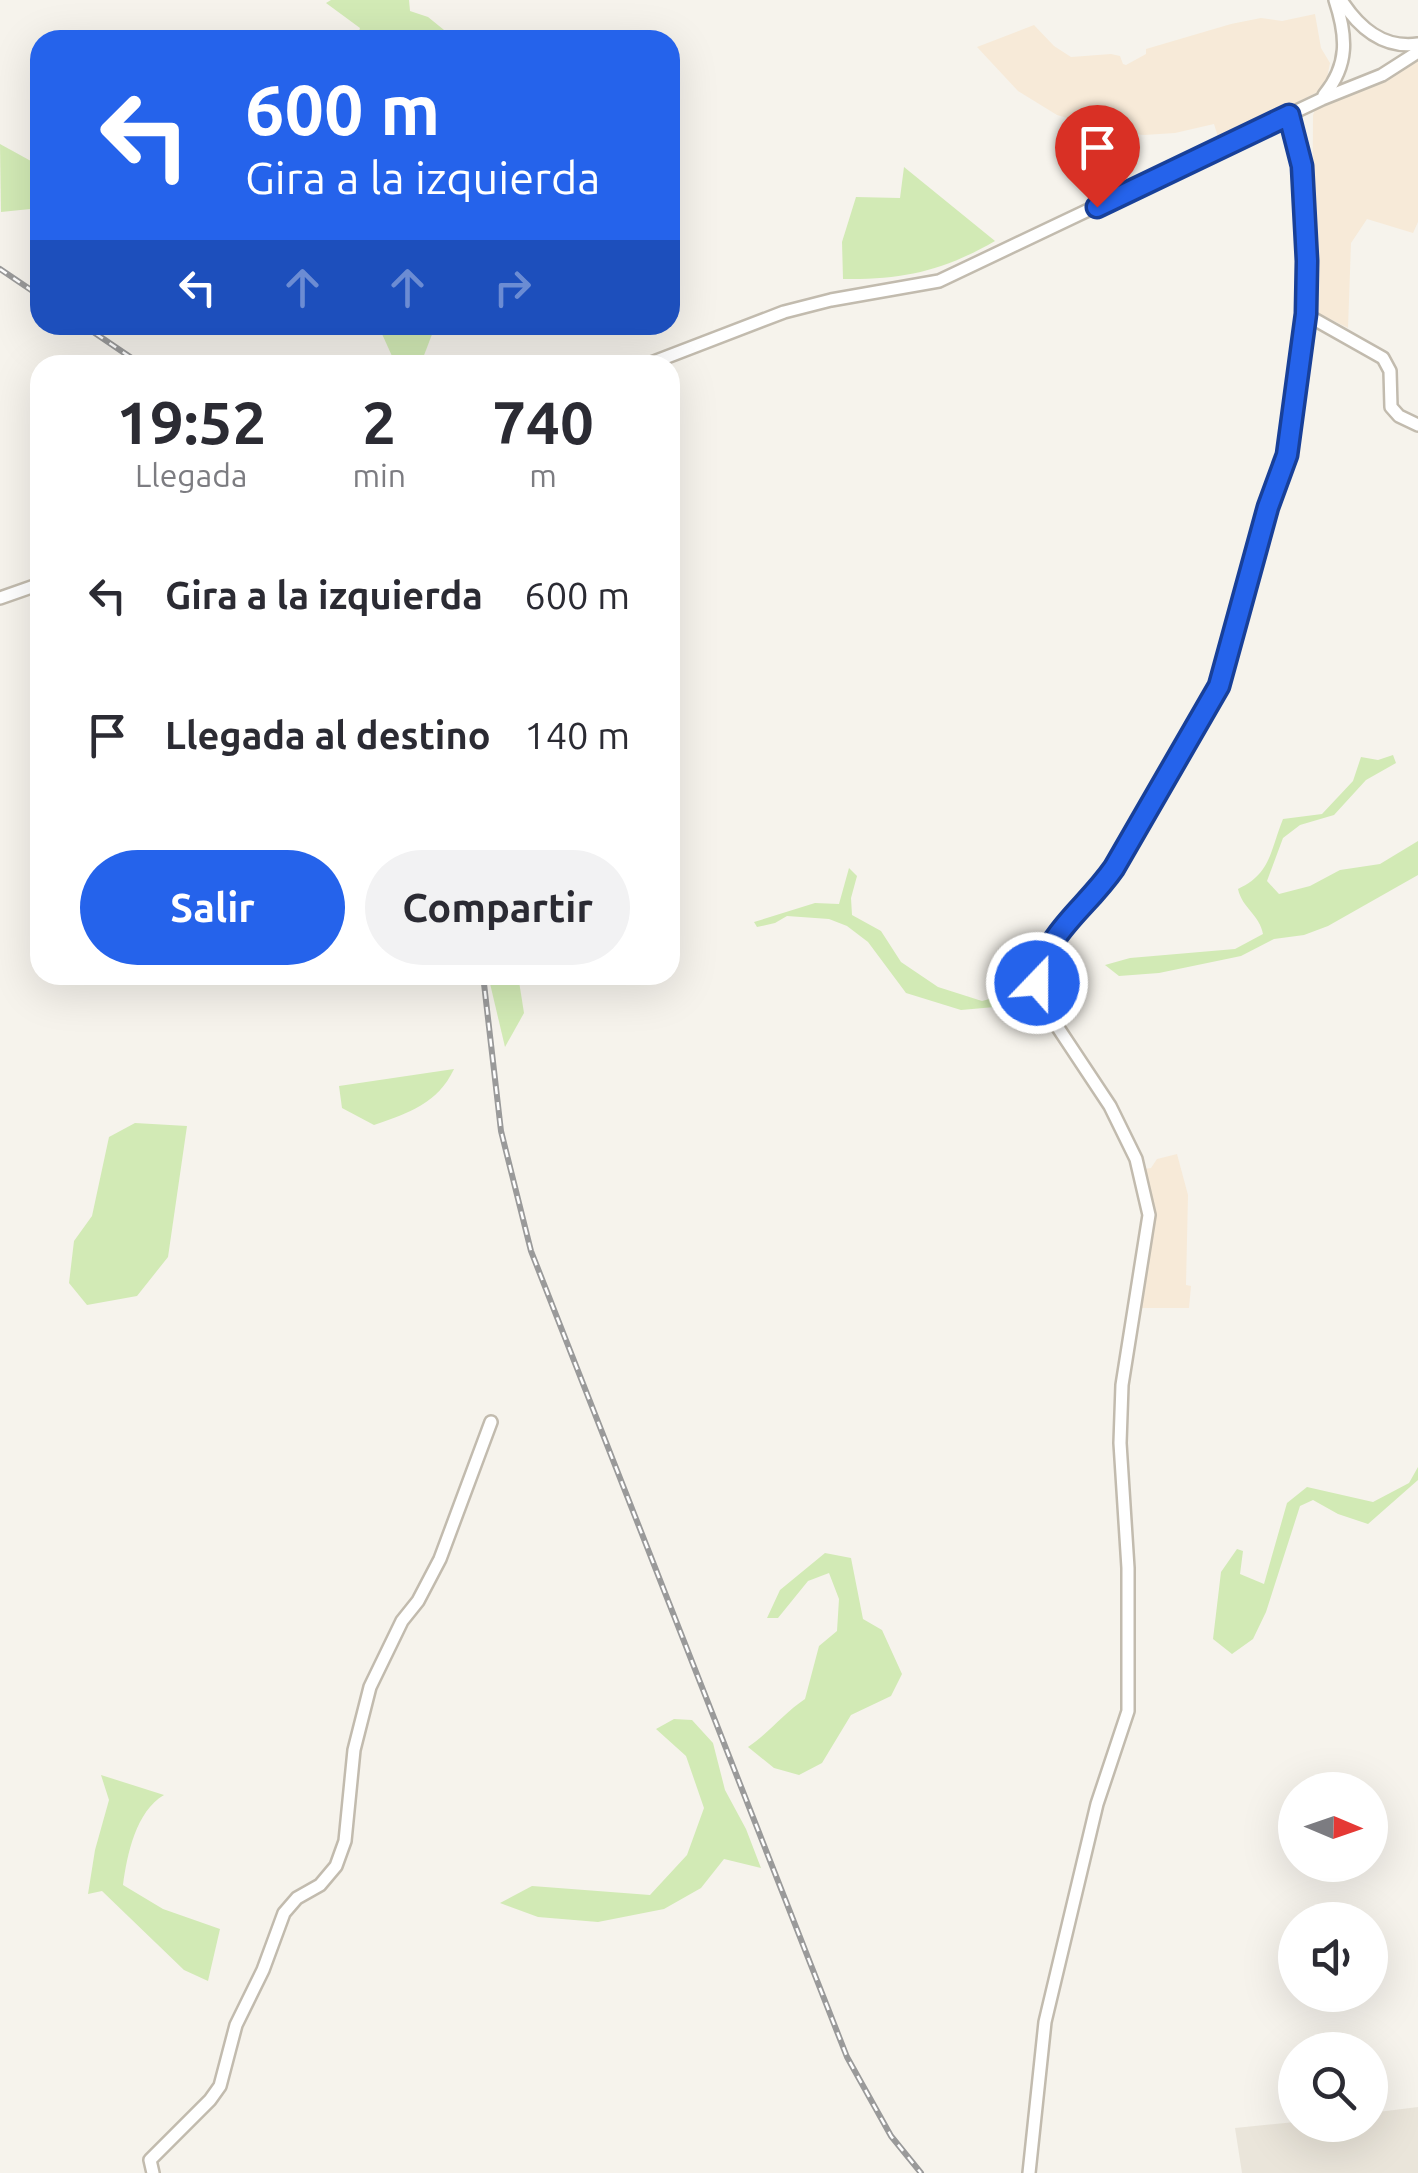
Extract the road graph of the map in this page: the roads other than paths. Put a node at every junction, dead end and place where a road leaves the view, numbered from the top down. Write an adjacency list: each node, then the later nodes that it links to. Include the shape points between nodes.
1 (1338, 0): 2 (street); 3 (street)
2 (1378, 39): 3 (street); 4 (street); 7 (street, via 1391,54)
3 (1354, 44): 6 (street)
4 (1418, 44)
5 (1418, 52): 7 (street)
6 (1340, 70): 8 (street); 9 (street)
7 (1386, 72): 8 (street)
8 (1357, 84): 9 (street)
9 (1322, 99): 10 (street)
10 (1289, 115): 11 (street, via 1307,218); 12 (street, via 939,280 784,312)
11 (1306, 314): 13 (street, via 1383,358 1391,376 1390,407); 18 (street, via 1287,455 1219,686 1114,868 1048,945 1037,983 1041,1002 1110,1106 1136,1159 1149,1214 1122,1385 1128,1711 1096,1804 1045,2022)
12 (672, 355)
13 (1418, 425)
14 (30, 588): 15 (street)
15 (0, 598)
16 (491, 1422): 17 (street, via 440,1559 370,1687 336,1866 284,1913 236,2025 220,2086 150,2160)
17 (153, 2173)
18 (1028, 2173)

